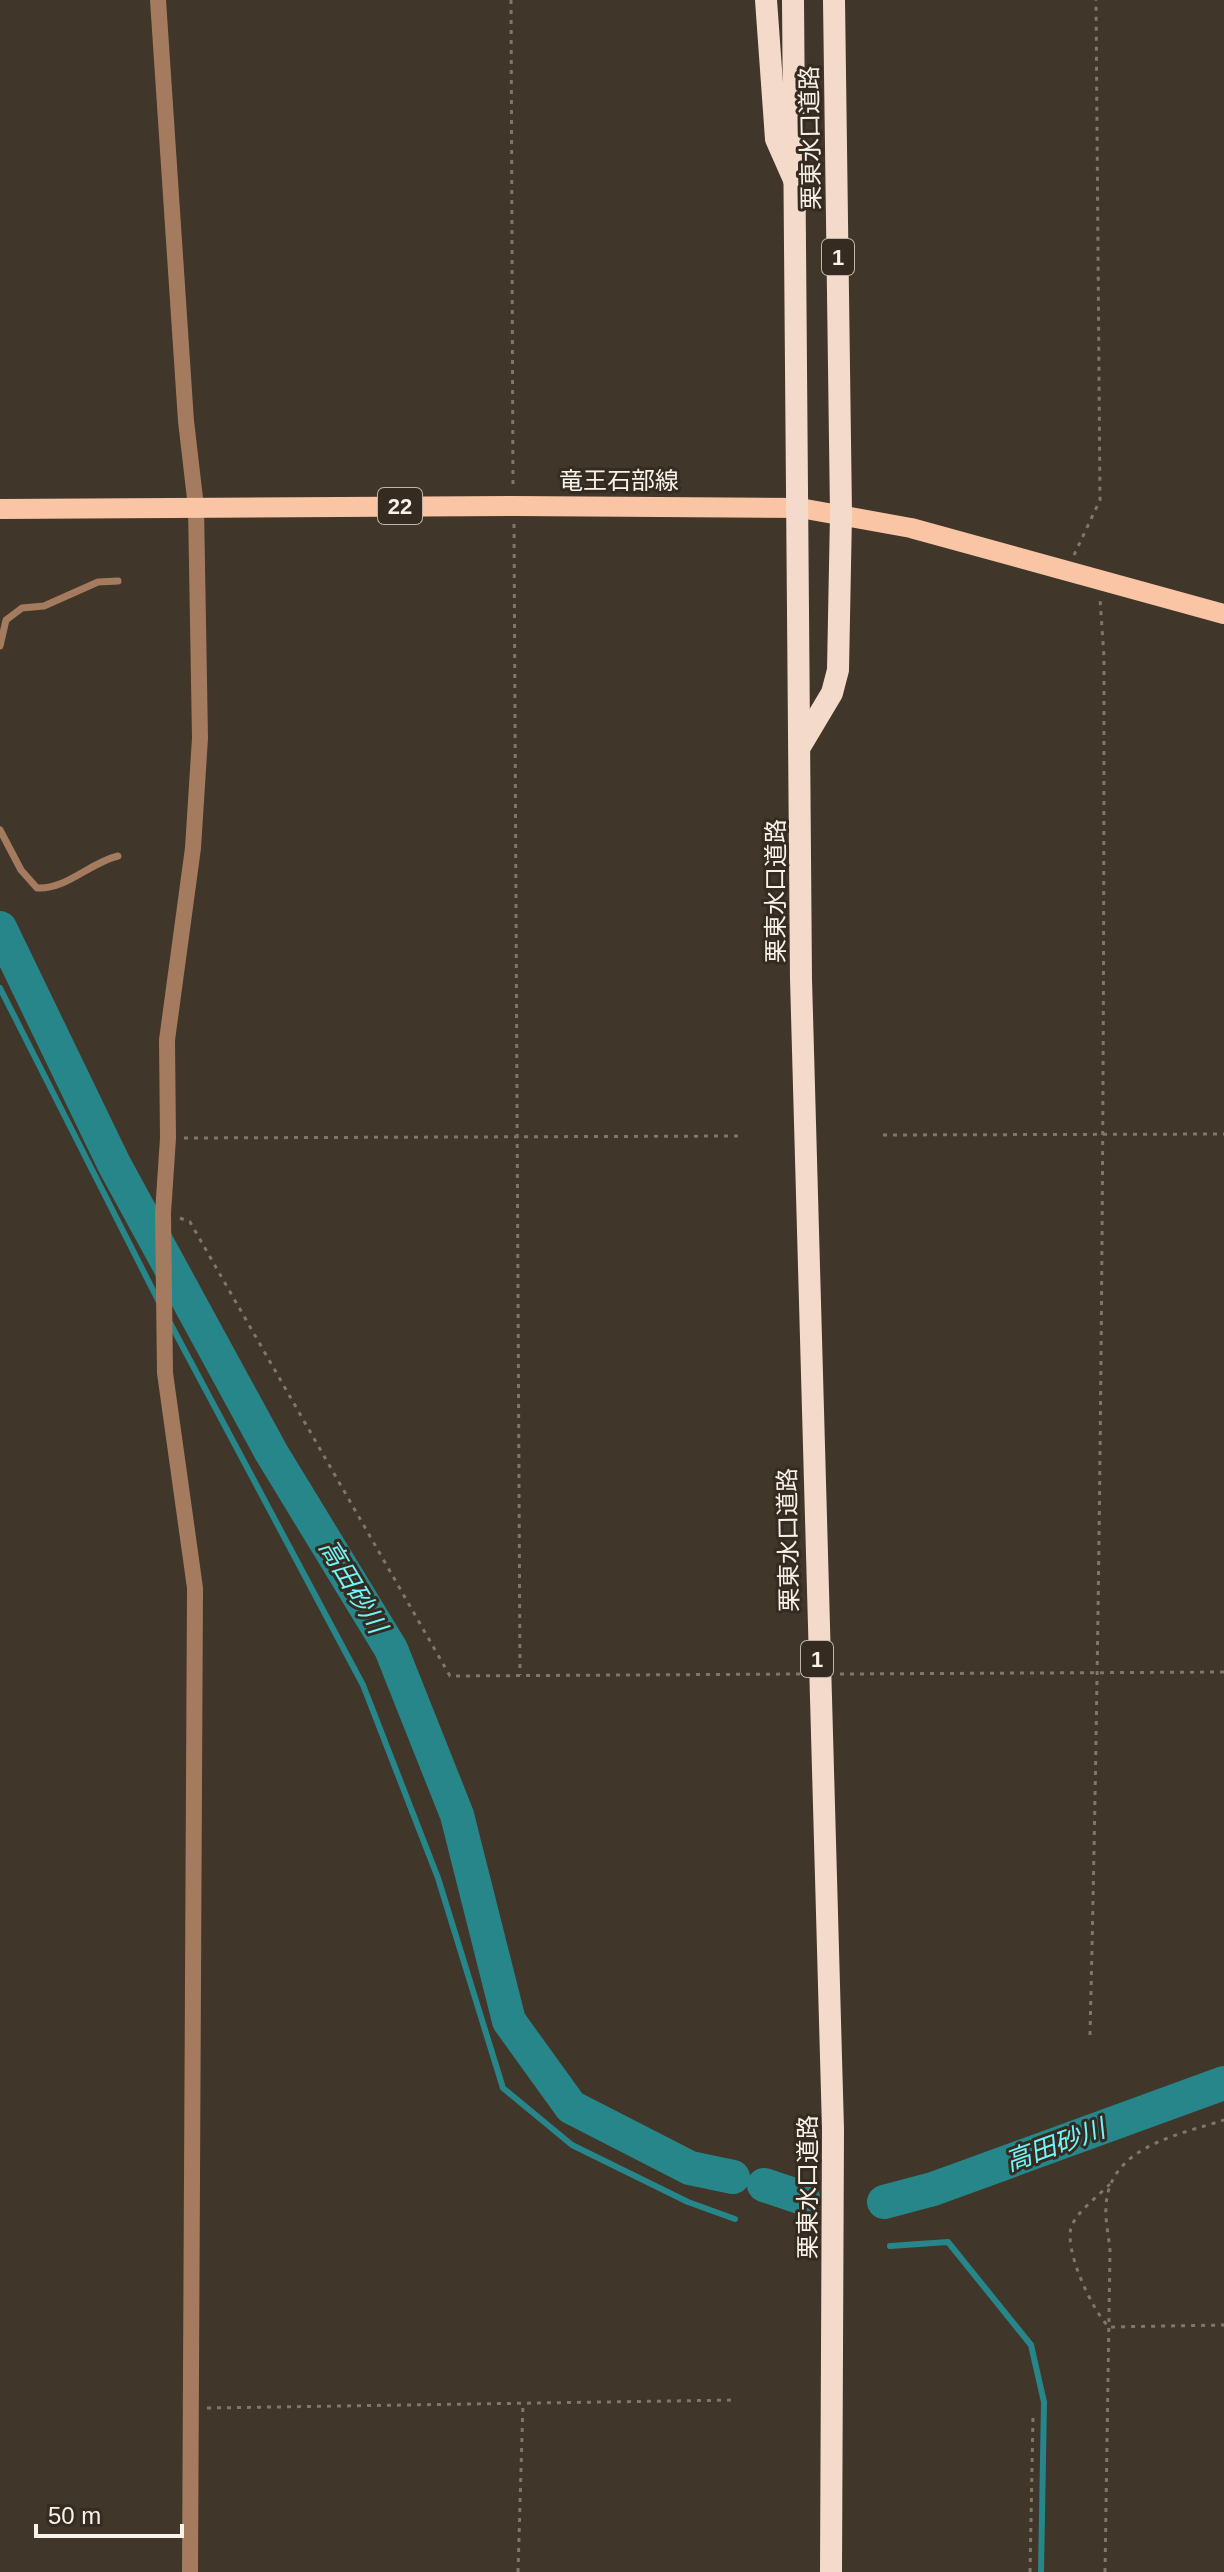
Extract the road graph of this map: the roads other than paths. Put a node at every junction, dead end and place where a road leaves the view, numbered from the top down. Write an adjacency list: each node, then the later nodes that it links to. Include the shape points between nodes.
1 (158, 0): 6 (street)
2 (766, 0): 5 (highway, 栗東水口道路 / 1, via 776,139)
3 (793, 0): 5 (highway, 栗東水口道路 / 1)
4 (834, 0): 9 (highway, 栗東水口道路 / 1)
5 (797, 187): 7 (highway, 栗東水口道路 / 1)
6 (196, 507): 7 (main road, 竜王石部線 / 22); 8 (main road, 竜王石部線 / 22); 16 (street, via 200,738 193,848 167,1040 164,1218 165,1373 195,1588)
7 (800, 508): 9 (main road, 竜王石部線 / 22); 13 (highway, 栗東水口道路 / 1)
8 (0, 509)
9 (841, 514): 11 (main road, 竜王石部線 / 22, via 1068,569); 13 (highway, 栗東水口道路 / 1, via 838,670 832,693)
10 (118, 581): 12 (lane, via 98,582 44,606 22,608 6,620)
11 (1224, 614)
12 (0, 646)
13 (800, 746): 17 (highway, 栗東水口道路 / 1, via 801,979 833,2129)
14 (0, 830): 15 (lane, via 37,888 54,889 100,860)
15 (118, 856)
16 (190, 2572)
17 (831, 2572)

